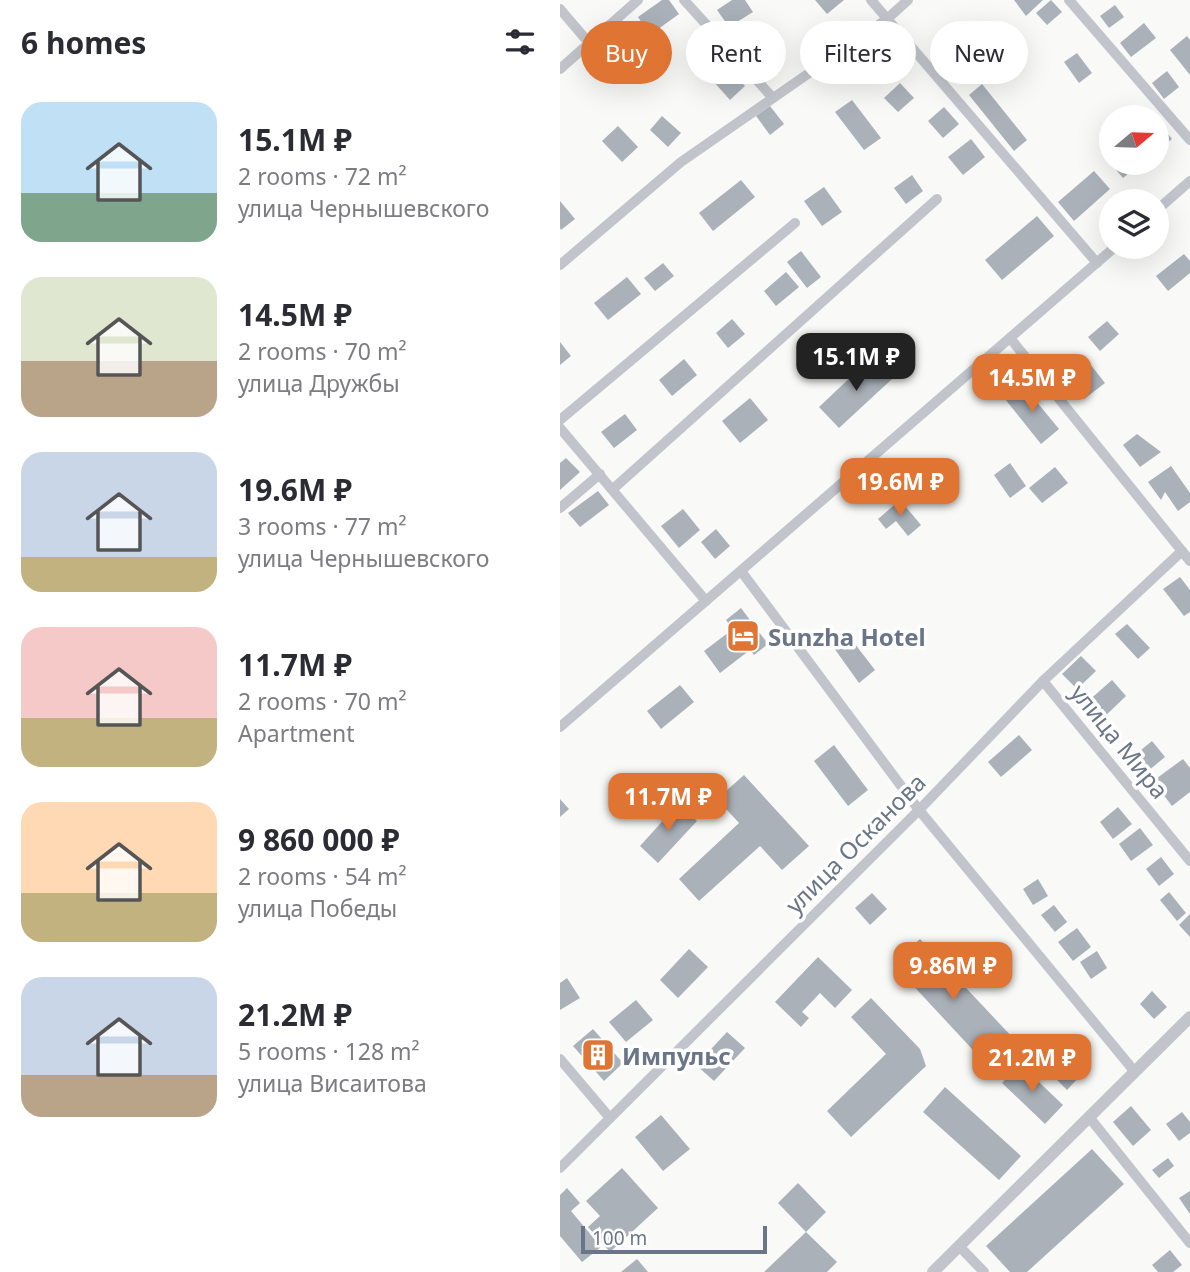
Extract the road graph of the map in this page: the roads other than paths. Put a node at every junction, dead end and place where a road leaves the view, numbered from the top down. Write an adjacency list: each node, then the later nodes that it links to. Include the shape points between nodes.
1 (638, 0): 8 (street)
2 (684, 0): 12 (street)
3 (871, 0): 7 (street)
4 (908, 0): 7 (street)
5 (1069, 0): 13 (street)
6 (560, 9): 9 (street)
7 (887, 19): 12 (street); 19 (street)
8 (614, 21)
9 (581, 34)
10 (581, 50): 11 (street)
11 (560, 69)
12 (772, 97): 20 (street, via 681,162)
13 (1190, 140)
14 (1190, 181): 16 (street)
15 (937, 199): 25 (street)
16 (1169, 199)
17 (795, 223): 22 (street)
18 (1102, 259): 19 (street)
19 (1097, 263): 21 (street)
20 (560, 265)
21 (1010, 338): 27 (street); 29 (street)
22 (560, 420)
23 (560, 428): 24 (street)
24 (600, 474): 25 (street); 26 (street)
25 (613, 489): 30 (street)
26 (560, 508)
27 (1182, 551): 28 (street); 31 (street, улица Осканова)
28 (1190, 561)
29 (741, 571): 30 (street); 33 (street)
30 (706, 601): 32 (street)
31 (1043, 681): 33 (street, улица Осканова); 34 (street, улица Мира)
32 (560, 727)
33 (919, 810): 37 (street); 39 (street, улица Осканова)
34 (1190, 861)
35 (1190, 1017): 37 (street)
36 (560, 1059): 39 (street)
37 (1135, 1072): 38 (street)
38 (1089, 1117): 41 (street); 42 (street)
39 (610, 1118): 40 (street, улица Осканова)
40 (560, 1168)
41 (1190, 1243)
42 (960, 1246): 43 (street); 44 (street)
43 (933, 1272)
44 (984, 1272)

